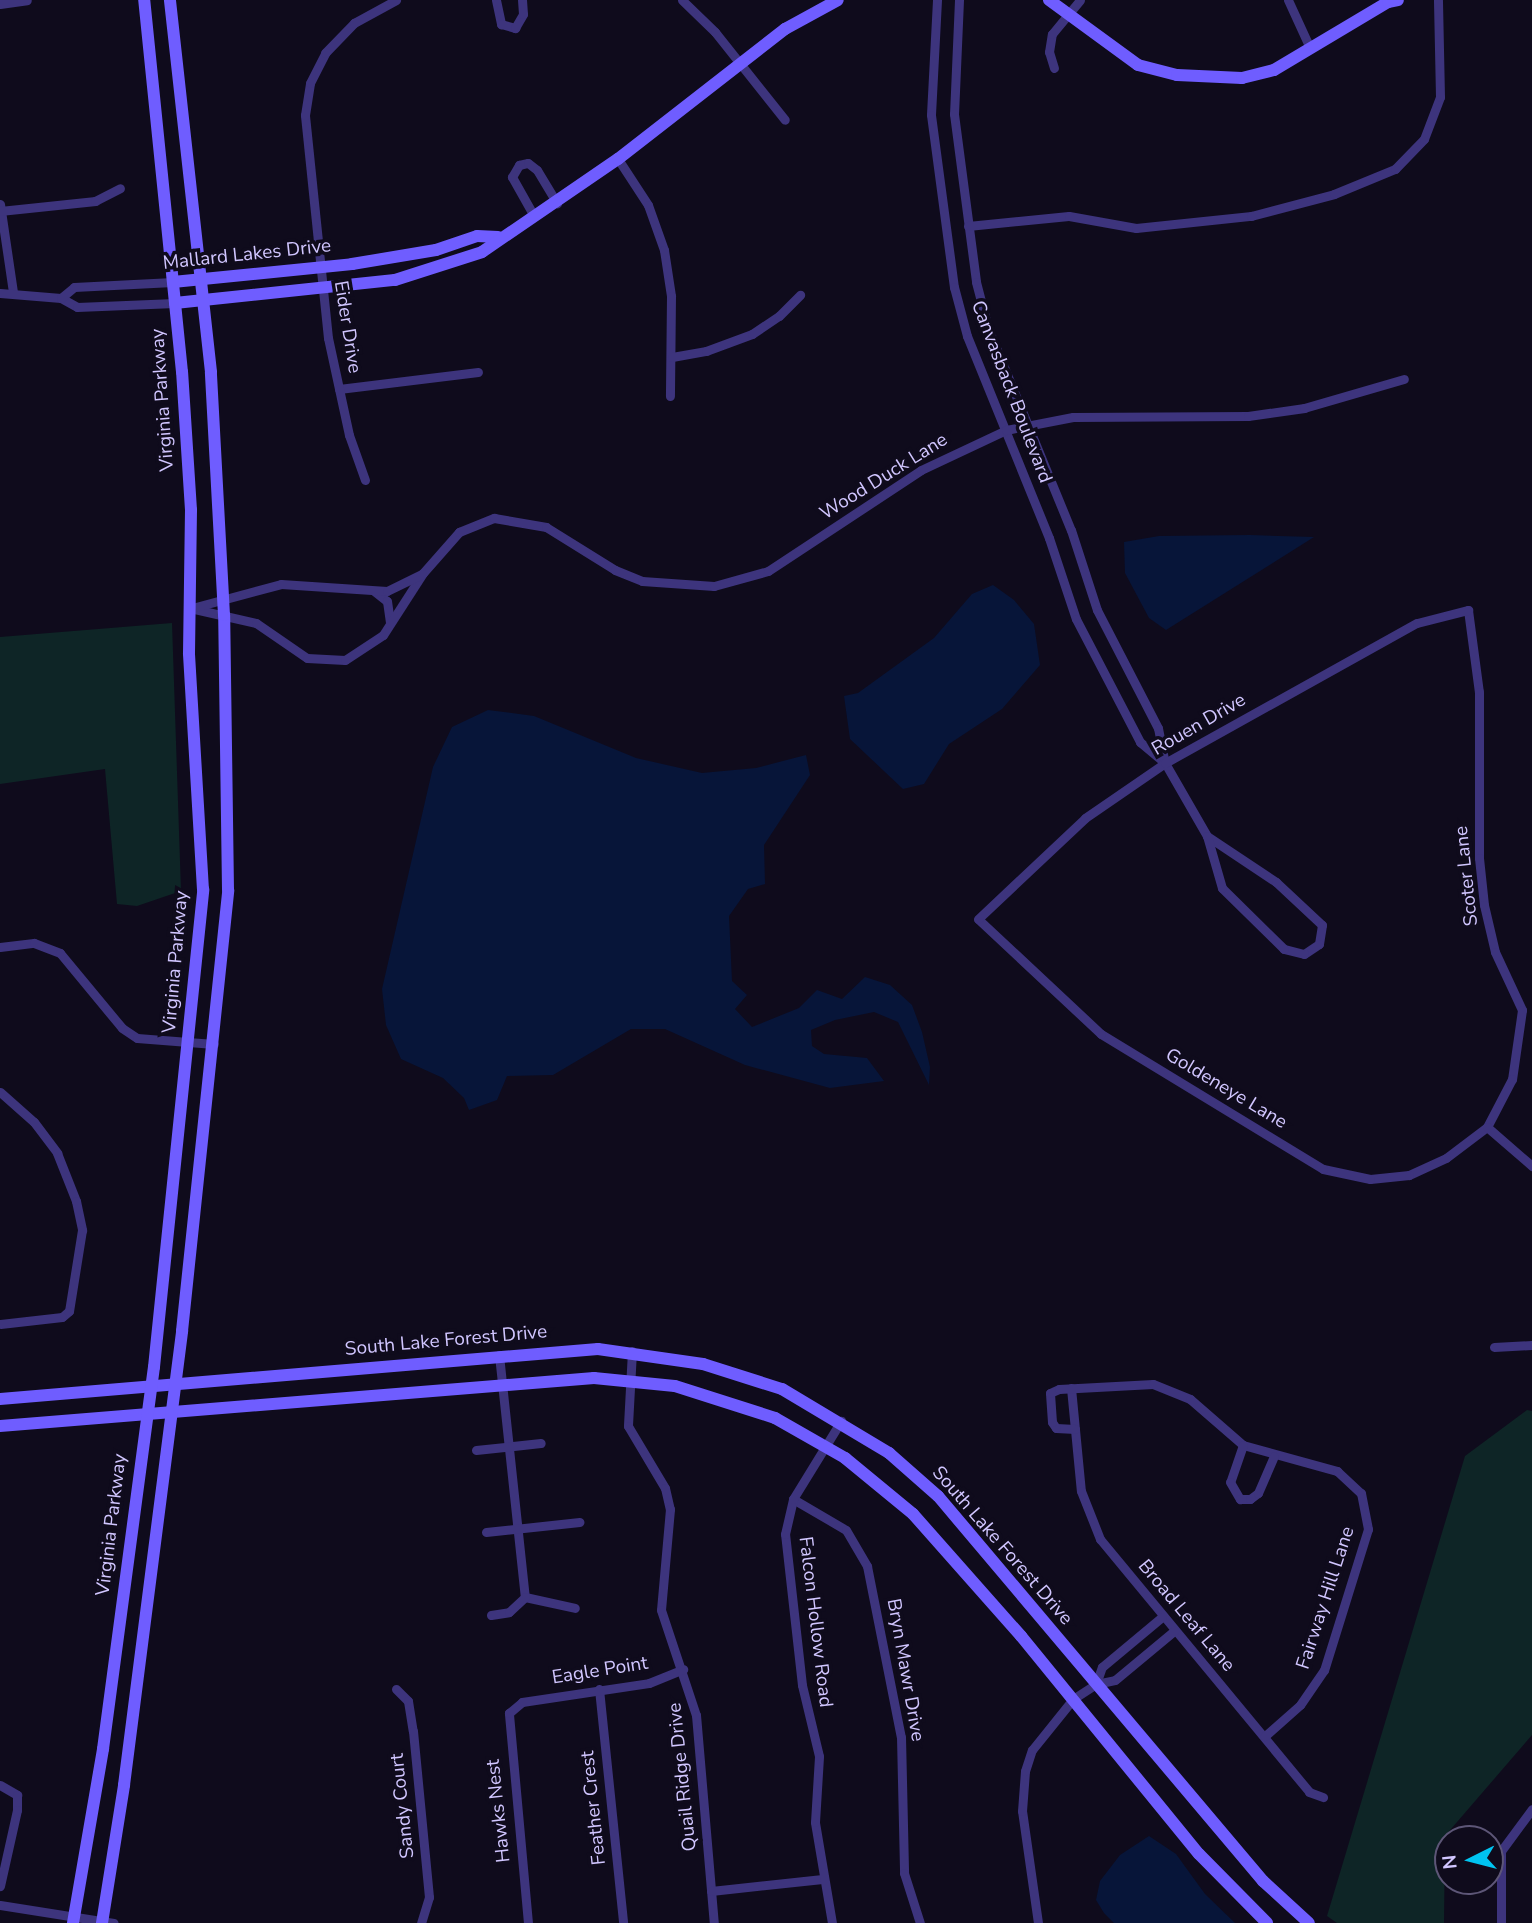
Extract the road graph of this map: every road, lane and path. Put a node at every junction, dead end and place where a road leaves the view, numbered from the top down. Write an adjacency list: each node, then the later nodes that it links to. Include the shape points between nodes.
1 (27, 0): 16 (street)
2 (144, 0): 31 (main road, Virginia Parkway)
3 (170, 0): 30 (main road)
4 (396, 0): 29 (street, Eider Drive, via 354,23 325,53 310,83 304,132)
5 (496, 0): 6 (street, via 501,24 515,28 523,14)
6 (522, 0)
7 (682, 0): 19 (street)
8 (838, 0): 19 (main road, Mallard Lakes Drive, via 796,22)
9 (937, 0): 45 (street, Canvasback Boulevard, via 931,115 954,286 967,336)
10 (959, 0): 27 (street, Canvasback Boulevard, via 954,114)
11 (1049, 0): 17 (main road)
12 (1080, 0): 17 (street)
13 (1288, 0): 18 (street)
14 (1398, 0): 18 (main road)
15 (1438, 0): 27 (street, via 1440,97 1424,139 1395,169 1334,194 1251,216 1136,228 1069,216)
16 (0, 4)
17 (1069, 15): 18 (main road, via 1138,65 1177,75 1242,78 1274,70); 20 (street, via 1052,34 1049,51)
18 (1310, 48)
19 (739, 64): 21 (street); 22 (main road, Mallard Lakes Drive)
20 (1054, 68)
21 (785, 120)
22 (618, 159): 24 (main road, Mallard Lakes Drive); 39 (street, via 648,205 664,250)
23 (120, 188): 25 (street, via 95,201)
24 (557, 202): 26 (main road, Mallard Lakes Drive); 26 (street, via 537,170 528,163 519,165 512,177)
25 (1, 208): 33 (street)
26 (534, 216): 28 (main road, Mallard Lakes Drive)
27 (968, 226): 44 (street, Canvasback Boulevard, via 988,328)
28 (498, 237): 29 (main road, Mallard Lakes Drive, via 477,236 436,250); 32 (main road, Mallard Lakes Drive, via 482,252 443,267 395,281)
29 (320, 267): 30 (main road, Mallard Lakes Drive); 32 (street, Eider Drive)
30 (202, 280): 31 (main road, Mallard Lakes Drive); 37 (main road)
31 (173, 282): 36 (street, Mallard Lakes Drive, via 74,287); 38 (main road, Virginia Parkway)
32 (323, 290): 37 (main road, Mallard Lakes Drive); 42 (street, Eider Drive)
33 (13, 292): 34 (street, Mallard Lakes Drive); 36 (street, Mallard Lakes Drive)
34 (0, 293)
35 (800, 295): 39 (street, via 752,334 706,351)
36 (61, 298): 38 (street, via 77,307)
37 (205, 300): 38 (main road, Mallard Lakes Drive); 49 (main road)
38 (175, 303): 50 (main road, Virginia Parkway, via 191,510)
39 (672, 357): 43 (street)
40 (478, 372): 42 (street)
41 (1404, 379): 44 (street, Wood Duck Lane, via 1304,408 1248,416 1073,417)
42 (339, 389): 46 (street, Eider Drive)
43 (670, 396)
44 (1028, 424): 45 (street, Wood Duck Lane); 54 (street, Canvasback Boulevard, via 1097,610 1158,727)
45 (1006, 430): 47 (street, Wood Duck Lane, via 921,470 768,571 746,579 689,588 642,581 615,570 546,527 514,518 495,518 459,532); 54 (street, Canvasback Boulevard, via 1076,619 1140,742)
46 (365, 480)
47 (423, 573): 48 (street, Wood Duck Lane, via 395,589); 53 (street, Wood Duck Lane)
48 (374, 592): 49 (street, Wood Duck Lane, via 281,584); 53 (street, via 391,608)
49 (223, 597): 50 (street, Wood Duck Lane); 52 (main road)
50 (190, 608): 52 (street, Wood Duck Lane); 58 (main road, Virginia Parkway, via 203,871)
51 (1468, 610): 54 (street, Rouen Drive, via 1418,623); 61 (street, Scoter Lane, via 1479,692 1479,858 1484,905 1495,952 1522,1010 1512,1079)
52 (224, 615): 53 (street, Wood Duck Lane, via 265,627 294,653 319,661 356,656); 59 (main road, via 228,890)
53 (388, 627)
54 (1165, 763): 55 (street, Canvasback Boulevard); 56 (street, Rouen Drive, via 1085,818)
55 (1207, 836): 55 (street, Canvasback Boulevard, via 1276,882 1322,925 1319,944 1304,954 1284,949 1223,888)
56 (978, 919): 61 (street, Goldeneye Lane, via 1101,1034 1323,1169 1370,1179 1409,1175 1446,1158)
57 (0, 947): 58 (street, via 34,943 61,953 122,1028 136,1038)
58 (188, 1041): 59 (street); 70 (main road, Virginia Parkway)
59 (214, 1044): 69 (main road)
60 (0, 1091): 63 (street, via 34,1122 57,1153 82,1230 69,1311 62,1317)
61 (1487, 1127): 62 (street)
62 (1532, 1166)
63 (0, 1324)
64 (1532, 1345): 65 (street)
65 (1494, 1347)
66 (632, 1352): 67 (main road, South Lake Forest Drive); 68 (street, Quail Ridge Drive); 76 (main road, South Lake Forest Drive, via 749,1377)
67 (499, 1354): 69 (main road, South Lake Forest Drive); 71 (street)
68 (629, 1379): 71 (main road); 81 (main road, via 685,1388 739,1405); 94 (street, Quail Ridge Drive, via 628,1426 665,1488 670,1509 661,1610)
69 (174, 1382): 70 (main road, South Lake Forest Drive); 74 (main road)
70 (151, 1384): 73 (main road, South Lake Forest Drive); 75 (main road, Virginia Parkway)
71 (502, 1385): 74 (main road); 82 (street)
72 (1071, 1388): 78 (street, Broad Leaf Lane); 78 (street, via 1050,1394 1048,1403 1056,1428); 80 (street, via 1133,1382 1172,1390)
73 (0, 1399)
74 (170, 1412): 75 (main road); 96 (main road)
75 (147, 1413): 77 (main road); 95 (main road, Virginia Parkway)
76 (841, 1421): 81 (street, Falcon Hollow Road); 97 (main road, South Lake Forest Drive, via 890,1453 938,1496)
77 (0, 1426)
78 (1075, 1429): 92 (street, Broad Leaf Lane, via 1081,1491 1089,1518 1100,1539)
79 (541, 1443): 82 (street)
80 (1243, 1445): 84 (street); 84 (street, via 1230,1482 1240,1499 1258,1493)
81 (826, 1446): 85 (street, Falcon Hollow Road); 100 (main road, via 913,1514)
82 (508, 1447): 83 (street); 87 (street)
83 (476, 1450)
84 (1274, 1456): 102 (street, Fairway Hill Lane, via 1337,1471 1361,1493 1368,1530 1324,1670 1300,1705)
85 (793, 1499): 106 (street, Falcon Hollow Road, via 786,1550 802,1685 819,1756 815,1822); 117 (street, Bryn Mawr Drive, via 846,1530 867,1566 901,1737 904,1873)
86 (579, 1522): 87 (street)
87 (516, 1529): 88 (street); 89 (street)
88 (486, 1532)
89 (525, 1597): 90 (street); 91 (street, via 509,1612)
90 (575, 1608)
91 (491, 1615)
92 (1162, 1617): 93 (street, Broad Leaf Lane); 97 (street, via 1102,1667)
93 (1174, 1632): 97 (street, via 1115,1680); 102 (street, Broad Leaf Lane)
94 (683, 1669): 99 (street, Eagle Point, via 649,1683); 108 (street, Quail Ridge Drive, via 696,1715)
95 (112, 1678): 96 (main road); 110 (main road, Virginia Parkway)
96 (138, 1682): 111 (main road)
97 (1096, 1684): 100 (street); 120 (main road, South Lake Forest Drive, via 1263,1881)
98 (396, 1689): 112 (street, Sandy Court, via 408,1701 413,1731 429,1897)
99 (599, 1689): 101 (street, Eagle Point); 114 (street, Feather Crest)
100 (1073, 1699): 118 (street, via 1038,1740 1025,1771 1023,1835); 119 (main road, via 1199,1854)
101 (522, 1702): 113 (street, Hawks Nest, via 514,1706 508,1719)
102 (1265, 1736): 104 (street, Broad Leaf Lane, via 1309,1792)
103 (0, 1785): 107 (street, via 16,1795 17,1810)
104 (1323, 1797)
105 (1532, 1809): 121 (street, via 1501,1851)
106 (822, 1879): 108 (street); 116 (street, Falcon Hollow Road)
107 (0, 1886)
108 (711, 1891): 115 (street, Quail Ridge Drive)
109 (0, 1905): 110 (street)
110 (74, 1919): 111 (street)
111 (106, 1922)
112 (421, 1923)
113 (528, 1923)
114 (623, 1923)
115 (714, 1923)
116 (832, 1923)
117 (920, 1923)
118 (1038, 1923)
119 (1267, 1923)
120 (1309, 1923)
121 (1501, 1923)

